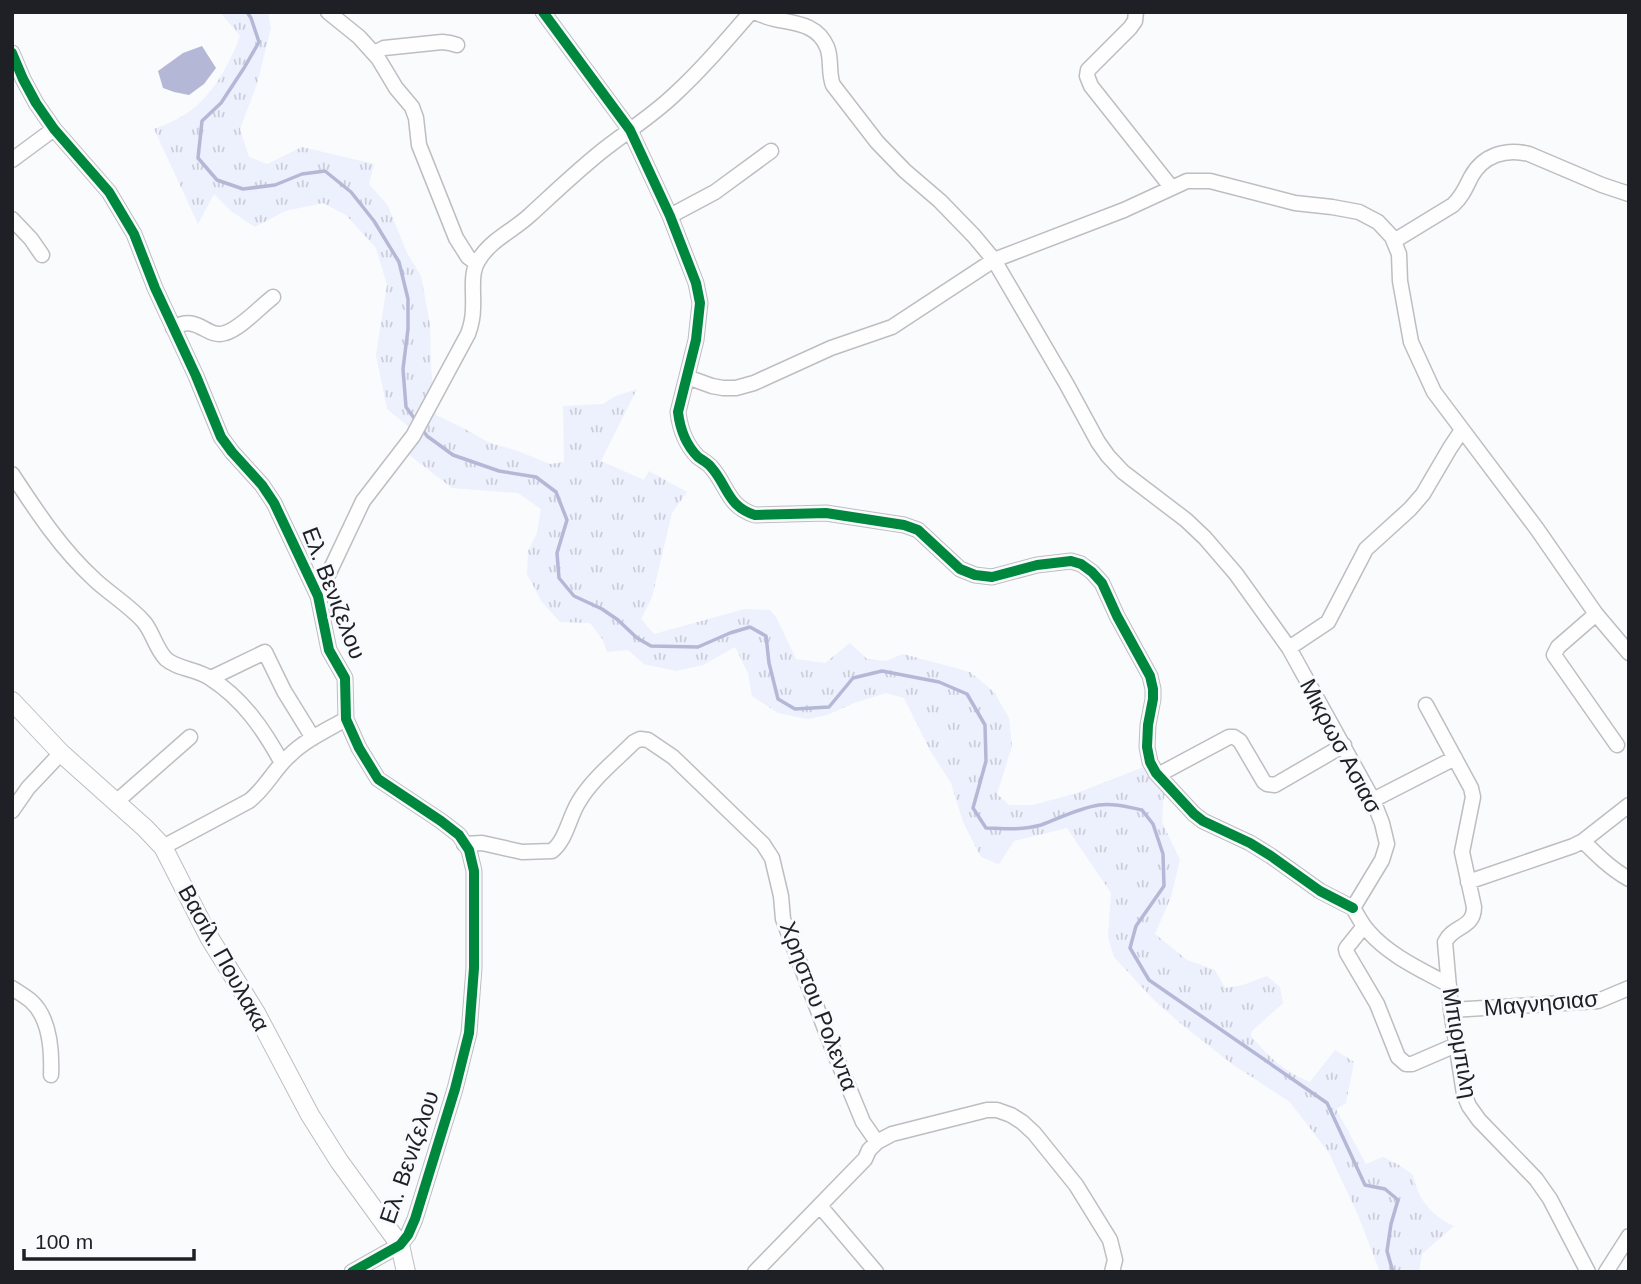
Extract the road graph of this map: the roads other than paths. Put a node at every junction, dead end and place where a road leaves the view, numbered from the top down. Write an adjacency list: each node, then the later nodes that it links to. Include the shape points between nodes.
1 (328, 12): 7 (street)
2 (543, 12): 9 (street)
3 (753, 12): 9 (street, via 673,96); 18 (street, Μικρωσ Ασιασ, via 798,23 820,37 827,47 833,85 854,113)
4 (1136, 12): 12 (street, via 1130,28 1087,76)
5 (457, 45): 7 (street, via 442,42)
6 (12, 53): 8 (street, Ελ. Βενιζελου)
7 (373, 53): 19 (street, via 412,107 419,145 456,238)
8 (54, 129): 11 (street); 21 (street, Ελ. Βενιζελου, via 109,192 134,234)
9 (630, 130): 14 (street); 19 (street, via 496,240)
10 (771, 151): 14 (street, via 715,192)
11 (12, 160)
12 (1171, 187): 16 (street, via 1210,181 1295,203 1359,212 1378,222); 18 (street)
13 (1629, 194): 16 (street, via 1529,154 1506,152 1480,165 1458,201)
14 (670, 216): 22 (street, via 700,303)
15 (15, 226): 17 (street)
16 (1394, 241): 23 (street, via 1411,342 1434,392)
17 (42, 254)
18 (993, 260): 22 (street, via 892,327 754,383 723,388); 27 (street, Μικρωσ Ασιασ, via 1116,466 1205,538)
19 (476, 263): 25 (street, via 468,334 413,436 363,501)
20 (273, 297): 21 (street, via 227,333 186,322)
21 (173, 328): 25 (street, Ελ. Βενιζελου, via 221,437 274,503)
22 (687, 377): 40 (street, via 678,412 685,439 745,511 826,513 904,525 918,530 960,569 975,575 992,577 1071,561 1091,572 1102,583 1150,676 1153,699 1147,747)
23 (1462, 430): 26 (street); 27 (street, via 1423,494 1366,549 1328,622)
24 (12, 474): 29 (street, via 47,527 94,579 144,622 164,657)
25 (318, 596): 32 (street, Ελ. Βενιζελου, via 330,650 345,678)
26 (1596, 614): 28 (street); 35 (street, via 1554,655)
27 (1289, 648): 36 (street, Μικρωσ Ασιασ)
28 (1629, 653)
29 (211, 678): 34 (street, via 265,652); 39 (street, via 247,708)
30 (12, 701): 37 (main road, Βασίλ. Πουλακα)
31 (1426, 705): 38 (street)
32 (346, 719): 34 (street); 46 (street, Ελ. Βενιζελου, via 378,779 441,821)
33 (190, 737): 42 (street)
34 (313, 738): 39 (street)
35 (1617, 745)
36 (1344, 746): 40 (street, via 1271,786 1234,737); 41 (street, Μικρωσ Ασιασ)
37 (61, 753): 42 (main road, Βασίλ. Πουλακα); 44 (street)
38 (1455, 758): 41 (street); 49 (street, via 1473,797 1462,852)
39 (282, 763): 47 (street, via 249,801)
40 (1158, 775): 50 (street, via 1203,821 1250,843)
41 (1373, 800): 50 (street, Μικρωσ Ασιασ, via 1387,844)
42 (116, 802): 47 (main road, Βασίλ. Πουλακα)
43 (1629, 806): 45 (street)
44 (12, 811)
45 (1583, 841): 48 (street); 49 (street)
46 (464, 844): 58 (street, Χρηστου Ρολεντα, via 552,851 578,801 634,742 648,740 673,757 772,858 783,919 802,971 863,1122); 61 (street, Ελ. Βενιζελου, via 474,871 474,968 468,1033 415,1219)
47 (163, 847): 61 (main road, Βασίλ. Πουλακα, via 310,1115)
48 (1629, 879)
49 (1468, 882): 52 (street, Μπιρμπιλη, via 1474,916 1445,942)
50 (1353, 908): 51 (street)
51 (1364, 926): 52 (street, via 1400,958); 56 (street, via 1347,953 1377,1004 1398,1057 1412,1064)
52 (1449, 985): 55 (street, Μπιρμπιλη)
53 (12, 988): 57 (street, via 37,1007 51,1049)
54 (1629, 988): 55 (street, Μαγνησιασ, via 1598,1001)
55 (1451, 1010): 56 (street, Μπιρμπιλη)
56 (1456, 1045): 67 (street, Μπιρμπιλη, via 1469,1106 1536,1179)
57 (51, 1075)
58 (877, 1142): 59 (street); 66 (street, via 987,1110 1011,1115 1034,1133 1076,1185 1110,1240 1115,1260)
59 (820, 1206): 64 (street); 65 (street)
60 (1629, 1236): 68 (street)
61 (400, 1245): 62 (street); 63 (main road)
62 (352, 1272)
63 (406, 1272)
64 (755, 1272)
65 (876, 1272)
66 (1112, 1272)
67 (1588, 1272)
68 (1606, 1272)

